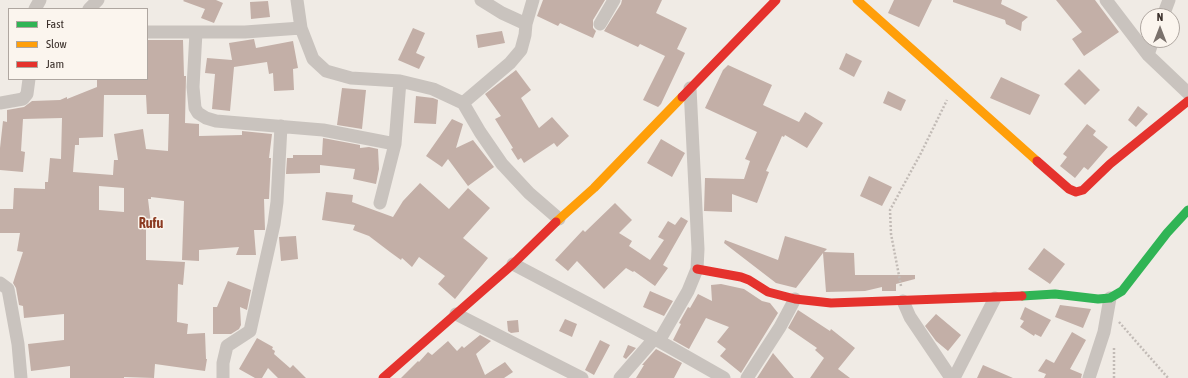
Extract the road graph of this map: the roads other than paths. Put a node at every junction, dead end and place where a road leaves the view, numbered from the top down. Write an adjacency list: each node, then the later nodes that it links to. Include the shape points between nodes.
1 (98, 0): 9 (street)
2 (297, 0): 12 (street)
3 (481, 0): 10 (street)
4 (533, 0): 10 (street)
5 (614, 0): 11 (street)
6 (776, 0): 19 (street)
7 (857, 0): 21 (street, via 1069,189 1076,192 1083,190 1110,164)
8 (1106, 0): 16 (street)
9 (88, 8)
10 (526, 24): 23 (street, via 521,50 510,63)
11 (600, 24)
12 (301, 28): 14 (street); 18 (street, via 313,59 326,71 351,78)
13 (148, 32): 14 (street)
14 (196, 32): 24 (street, via 193,87 195,108 198,113 211,120)
15 (1150, 48): 16 (street)
16 (1148, 55): 20 (street)
17 (29, 80): 22 (street, via 27,94 23,99)
18 (400, 81): 23 (street, via 433,88); 25 (street)
19 (690, 88): 28 (street, via 594,188); 30 (street)
20 (1188, 93)
21 (1188, 101)
22 (0, 103)
23 (463, 103): 28 (street, via 502,164 529,193)
24 (281, 126): 25 (street, via 323,130); 39 (street, via 277,202 250,331 227,346)
25 (395, 144): 26 (street)
26 (380, 203)
27 (1188, 210): 35 (street)
28 (559, 219): 29 (street)
29 (513, 264): 36 (street); 37 (street)
30 (697, 269): 33 (street, via 742,277 768,292); 37 (street, via 688,291)
31 (0, 283): 38 (street, via 8,288)
32 (995, 298): 34 (street); 35 (street, via 1055,294 1098,299); 46 (street)
33 (795, 299): 34 (street, via 831,303); 44 (street)
34 (903, 301): 45 (street, via 910,317)
35 (1109, 304): 47 (street, via 1104,332)
36 (456, 314): 40 (street); 41 (street)
37 (656, 340): 42 (street); 43 (street)
38 (21, 378)
39 (223, 378)
40 (383, 378)
41 (582, 378)
42 (620, 378)
43 (724, 378)
44 (747, 378)
45 (951, 378)
46 (954, 378)
47 (1089, 378)

